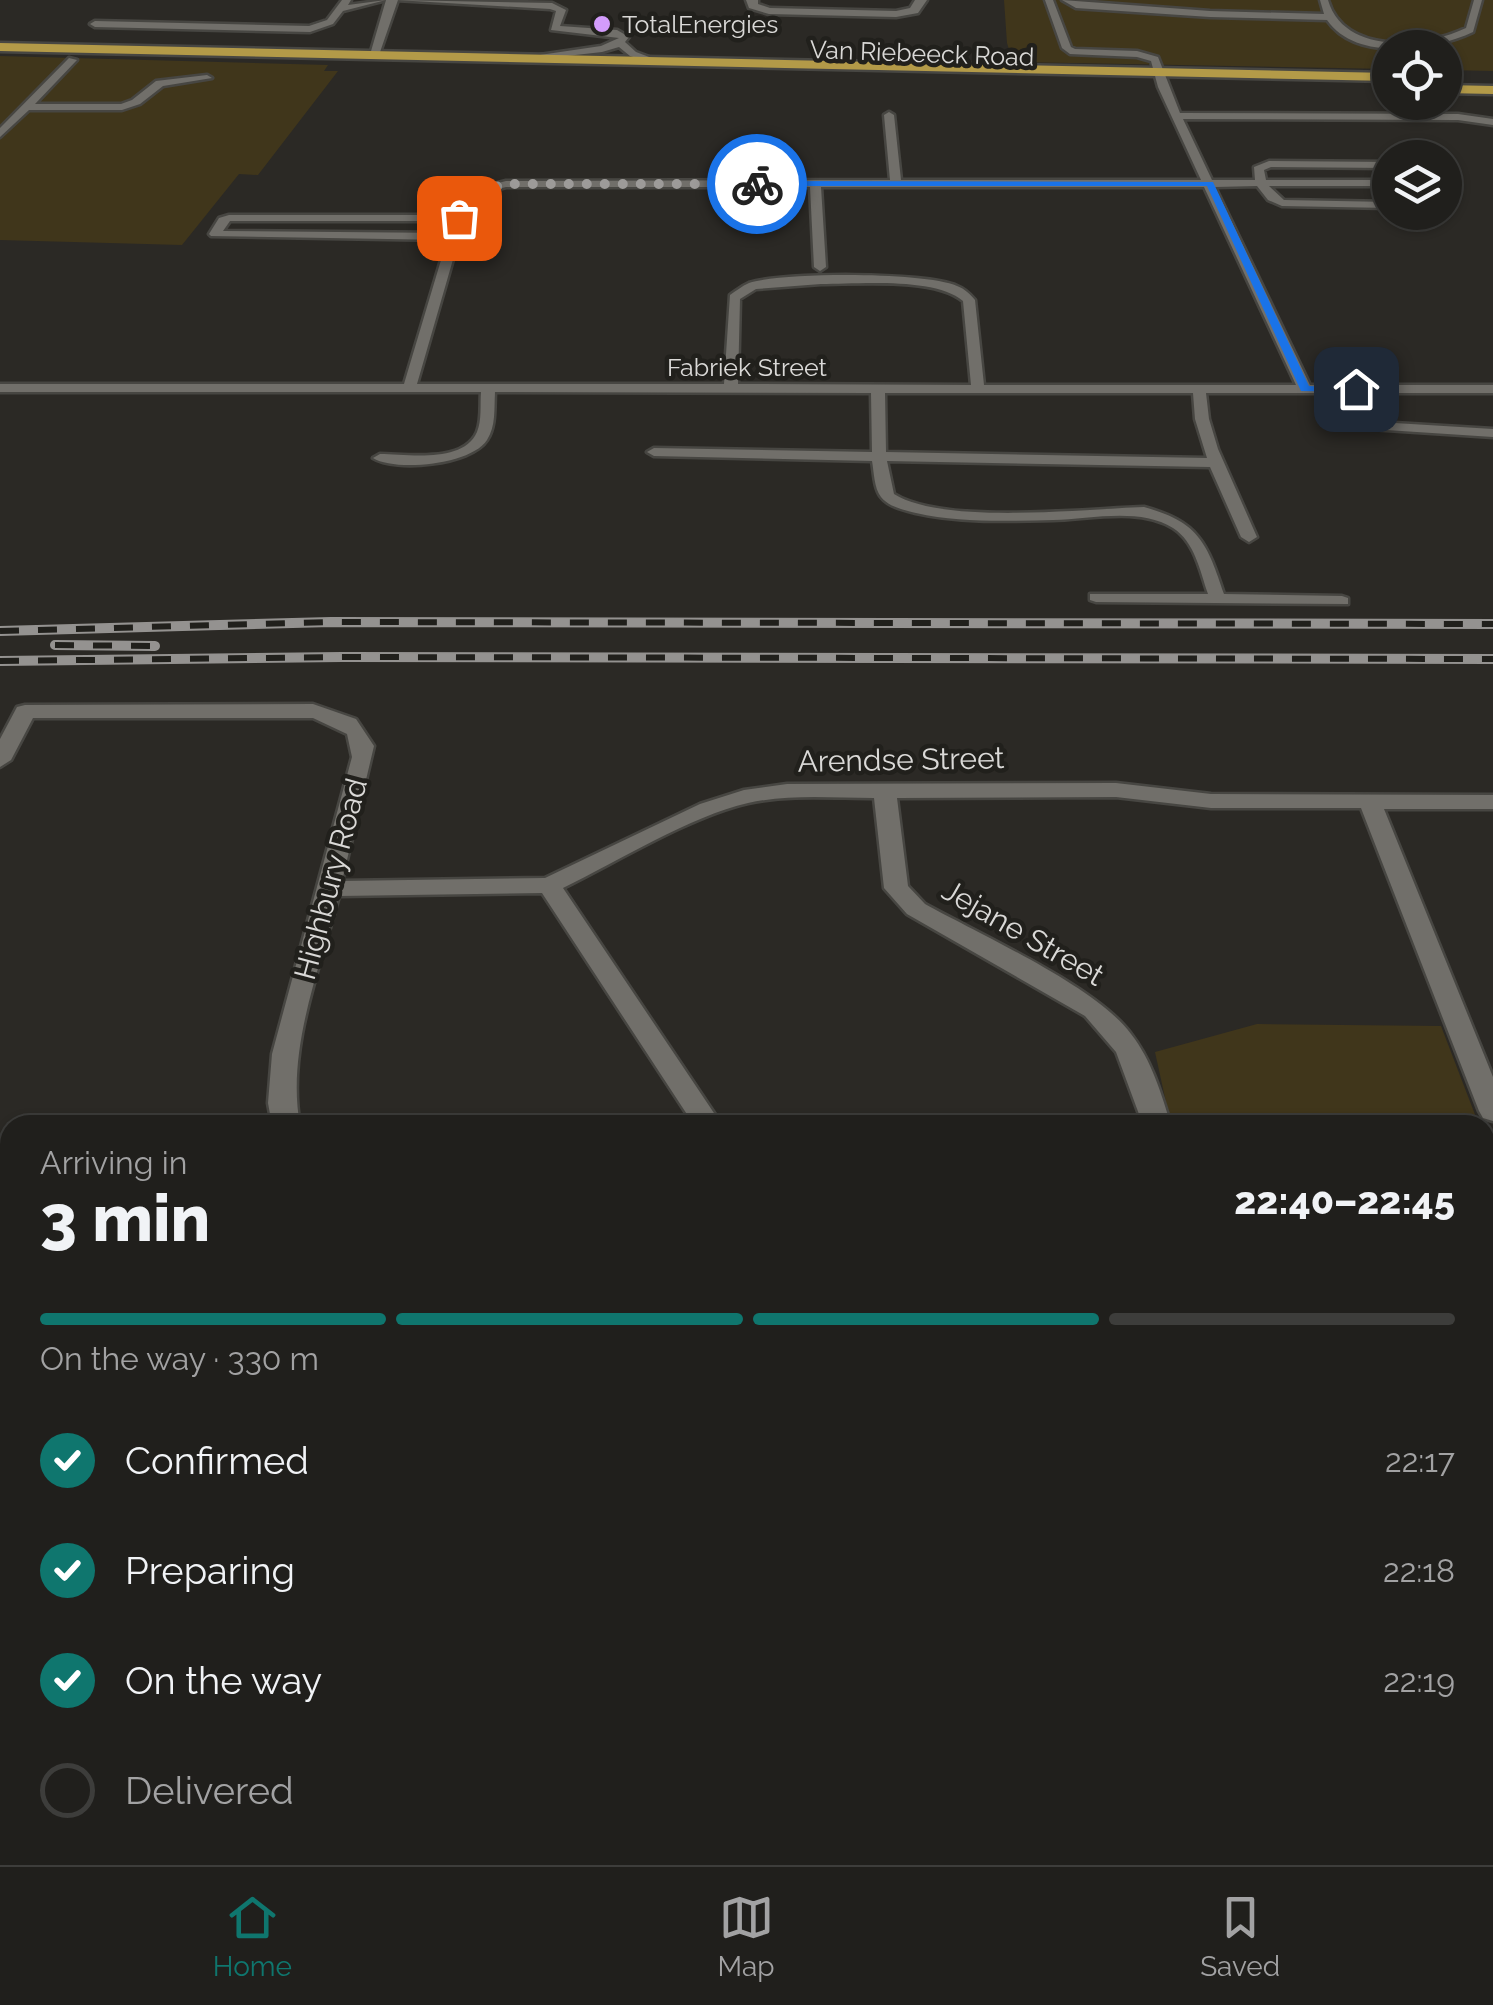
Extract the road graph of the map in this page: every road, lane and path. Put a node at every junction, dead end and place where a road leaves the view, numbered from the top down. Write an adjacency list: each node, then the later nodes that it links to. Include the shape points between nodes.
1 (382, 0): 10 (lane)
2 (392, 0): 18 (street)
3 (400, 0): 12 (lane, via 534,3)
4 (752, 0): 5 (street, via 752,6 769,11 896,14 914,12)
5 (921, 0)
6 (1048, 0): 13 (lane)
7 (1324, 0): 14 (lane)
8 (1478, 0): 14 (lane, via 1470,30 1447,40 1368,40 1345,33)
9 (1071, 2): 13 (lane); 14 (lane)
10 (344, 4): 15 (lane, via 330,22 310,29)
11 (477, 10): 12 (lane)
12 (560, 13): 16 (lane, via 554,28 618,33)
13 (1055, 14): 23 (lane, via 1073,52 1152,56)
14 (1329, 17)
15 (95, 24)
16 (620, 42): 19 (lane); 22 (lane)
17 (0, 47): 18 (main road, Van Riebeeck Road)
18 (373, 55): 20 (main road, Van Riebeeck Road)
19 (543, 57): 20 (main road, Van Riebeeck Road); 22 (main road, Van Riebeeck Road)
20 (452, 58): 23 (main road, Van Riebeeck Road)
21 (72, 60): 31 (lane)
22 (652, 60): 23 (main road, Van Riebeeck Road)
23 (1160, 77): 24 (main road, Van Riebeeck Road); 28 (main road, Van Riebeeck Road); 33 (lane)
24 (1372, 77)
25 (207, 78): 31 (lane, via 160,83 122,107)
26 (1462, 78): 27 (main road)
27 (1493, 79)
28 (1372, 87)
29 (1462, 89): 30 (main road)
30 (1493, 90)
31 (28, 107): 35 (lane)
32 (889, 115): 39 (lane)
33 (1176, 116): 34 (lane); 40 (lane)
34 (1493, 122)
35 (0, 134)
36 (1372, 164): 41 (lane, via 1264,164 1258,168)
37 (1372, 182): 41 (lane)
38 (815, 184): 39 (lane); 43 (lane, via 506,184 471,194); 45 (lane)
39 (896, 184): 40 (lane)
40 (1210, 184): 41 (lane); 53 (lane)
41 (1262, 184): 42 (lane, via 1272,200 1288,204)
42 (1372, 204)
43 (459, 218): 44 (lane); 44 (lane, via 229,218 215,234)
44 (452, 237): 47 (lane)
45 (820, 266)
46 (0, 388): 47 (lane, Fabriek Street)
47 (409, 389): 48 (lane, Fabriek Street)
48 (488, 389): 49 (lane, Fabriek Street); 59 (lane, via 484,431 473,445 440,458)
49 (732, 389): 50 (lane, Fabriek Street); 51 (lane, via 734,298 780,282 914,284 963,293)
50 (878, 389): 51 (lane, Fabriek Street); 58 (lane)
51 (978, 389): 52 (lane, Fabriek Street)
52 (1198, 389): 53 (lane, Fabriek Street); 60 (lane)
53 (1305, 389): 54 (lane, Fabriek Street)
54 (1322, 389): 55 (lane, Fabriek Street); 56 (lane, via 1344,414 1363,423)
55 (1493, 389)
56 (1493, 433)
57 (654, 452): 58 (lane)
58 (882, 456): 60 (lane); 63 (lane, via 890,501 912,511 1144,512 1177,521 1195,535)
59 (380, 458)
60 (1217, 463): 61 (lane)
61 (1249, 537)
62 (1096, 598): 63 (lane)
63 (1218, 599): 64 (lane)
64 (1342, 600)
65 (0, 760): 70 (street, Highbury Road, via 25,712 312,710 344,720 364,746)
66 (884, 788): 67 (street, Arendse Street); 69 (street, Arendse Street, via 744,797); 74 (street, Jejane Street, via 896,888 916,909 1094,1010 1132,1050)
67 (1370, 802): 68 (street, Arendse Street); 71 (street)
68 (1493, 802)
69 (550, 885): 70 (street, Arendse Street); 73 (street)
70 (328, 889): 72 (street, Highbury Road, via 286,1054)
71 (1493, 1111)
72 (284, 1115)
73 (701, 1115)
74 (1154, 1115)

